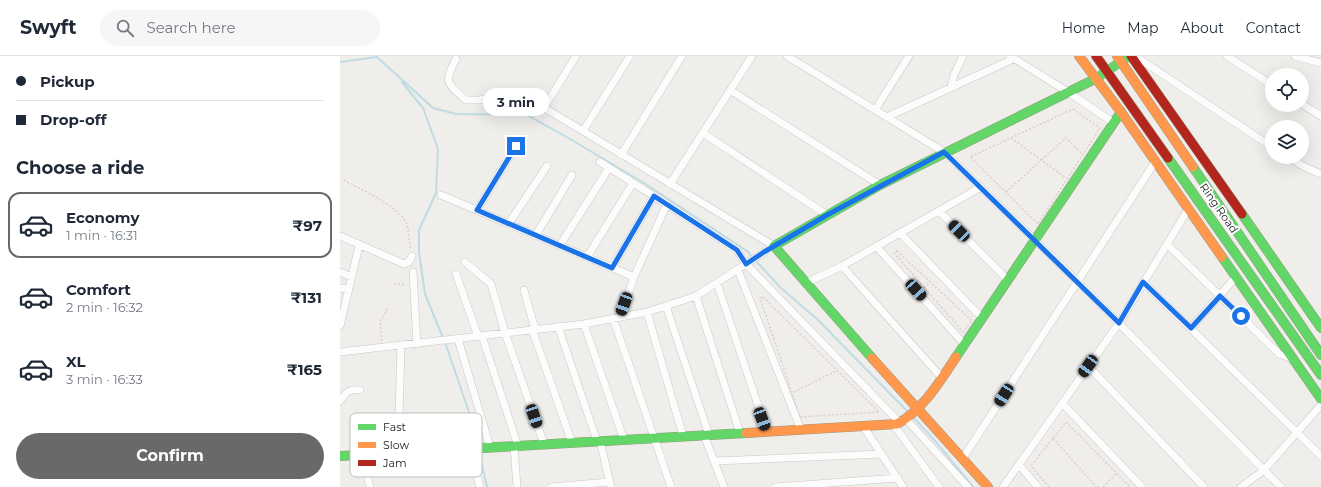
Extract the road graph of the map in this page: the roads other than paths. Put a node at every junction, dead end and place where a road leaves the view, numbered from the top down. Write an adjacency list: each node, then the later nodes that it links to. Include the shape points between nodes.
1 (576, 56): 24 (street)
2 (630, 56): 31 (street)
3 (682, 56): 36 (street)
4 (752, 56): 22 (street)
5 (787, 56): 26 (street)
6 (909, 56): 26 (street)
7 (964, 56): 21 (street)
8 (1078, 56): 19 (main road)
9 (1096, 56): 18 (main road, Ring Road)
10 (1130, 56): 16 (main road); 97 (main road)
11 (1135, 56): 33 (street)
12 (1227, 56): 20 (street)
13 (1295, 56): 17 (street)
14 (1011, 57): 21 (street); 23 (street)
15 (456, 59): 24 (street, via 447,76 449,83 466,100 516,94)
16 (1119, 59): 18 (main road); 106 (main road, Ring Road)
17 (1321, 63)
18 (1108, 71): 19 (main road); 109 (main road, Ring Road)
19 (1097, 78): 23 (main road); 27 (main road)
20 (1265, 80)
21 (951, 87): 29 (street)
22 (730, 90): 32 (street); 46 (street)
23 (1068, 92): 30 (street); 35 (main road)
24 (544, 108): 31 (street)
25 (1309, 108): 28 (street)
26 (875, 110): 29 (street)
27 (1121, 112): 30 (main road); 38 (main road)
28 (1321, 116)
29 (887, 117): 35 (street)
30 (1114, 124): 59 (main road)
31 (582, 131): 36 (street)
32 (703, 133): 45 (street); 54 (street)
33 (1265, 142)
34 (516, 146): 52 (street)
35 (944, 152): 46 (main road); 47 (street)
36 (621, 155): 45 (street)
37 (600, 162): 41 (street)
38 (1155, 162): 51 (main road); 79 (street)
39 (1300, 164): 42 (street)
40 (547, 166): 55 (street)
41 (609, 168): 44 (street); 62 (street)
42 (1321, 174)
43 (572, 175): 57 (street)
44 (633, 183): 49 (street); 66 (street)
45 (670, 184): 63 (street)
46 (880, 185): 54 (main road)
47 (981, 187): 53 (street); 59 (street)
48 (441, 195): 52 (street)
49 (654, 196): 50 (street); 70 (street)
50 (667, 204): 68 (street, via 737,250); 76 (street)
51 (1188, 208): 60 (street); 77 (main road)
52 (477, 210): 55 (street)
53 (939, 211): 56 (street); 78 (street)
54 (827, 215): 63 (main road)
55 (509, 223): 57 (street)
56 (900, 233): 64 (street); 91 (street)
57 (536, 235): 62 (street)
58 (340, 236): 61 (street)
59 (1035, 240): 78 (main road); 79 (street)
60 (1167, 244): 81 (street); 87 (street)
61 (359, 246): 65 (street, via 404,264 409,262); 75 (street)
62 (560, 246): 66 (street)
63 (774, 246): 68 (street); 80 (main road)
64 (876, 246): 69 (street); 104 (street)
65 (412, 256)
66 (587, 257): 70 (street)
67 (465, 262): 99 (street, via 491,284)
68 (749, 262): 71 (street); 118 (street)
69 (842, 266): 80 (street); 110 (street)
70 (612, 268): 76 (street)
71 (738, 270): 82 (street); 121 (street)
72 (340, 272): 75 (street)
73 (413, 272): 102 (street)
74 (456, 274): 100 (street)
75 (351, 277): 84 (street)
76 (634, 277): 90 (street)
77 (1236, 277): 87 (street); 107 (main road)
78 (1008, 280): 91 (main road)
79 (1077, 281): 92 (street); 139 (street)
80 (808, 282): 118 (main road)
81 (1143, 282): 92 (street); 96 (street)
82 (717, 283): 86 (street); 122 (street)
83 (340, 288): 84 (street)
84 (348, 290): 94 (street)
85 (524, 290): 98 (street)
86 (696, 296): 88 (street); 124 (street)
87 (1220, 296): 96 (street); 107 (street, via 1276,351)
88 (666, 306): 89 (street); 125 (street)
89 (646, 312): 90 (street); 126 (street)
90 (616, 318): 93 (street); 127 (street)
91 (982, 318): 104 (main road)
92 (1119, 323): 108 (street); 142 (street)
93 (584, 324): 95 (street); 128 (street)
94 (340, 326)
95 (558, 326): 98 (street); 129 (street)
96 (1191, 328): 123 (street)
97 (1321, 328)
98 (534, 329): 99 (street); 130 (street)
99 (505, 333): 100 (street); 131 (street)
100 (480, 336): 101 (street); 132 (street)
101 (456, 339): 102 (street); 117 (street)
102 (417, 344): 103 (street)
103 (401, 345): 105 (street); 116 (street)
104 (965, 345): 110 (main road)
105 (340, 352)
106 (1321, 355)
107 (1293, 359): 112 (main road)
108 (1088, 366): 114 (street); 162 (street)
109 (1321, 375)
110 (942, 378): 118 (main road)
111 (360, 390): 113 (street, via 346,392)
112 (1321, 399)
113 (340, 401)
114 (1062, 403): 141 (street); 161 (street)
115 (1321, 405): 123 (street)
116 (399, 413)
117 (478, 413)
118 (906, 418): 119 (main road); 139 (main road); 156 (street); 157 (street)
119 (863, 426): 121 (main road); 135 (street)
120 (482, 427): 134 (street)
121 (801, 430): 122 (main road)
122 (767, 432): 124 (main road)
123 (1297, 432): 138 (street); 142 (street)
124 (740, 433): 125 (main road)
125 (706, 435): 126 (main road); 140 (street)
126 (683, 436): 127 (main road)
127 (654, 438): 128 (main road); 152 (street)
128 (624, 440): 129 (main road)
129 (599, 441): 130 (main road); 146 (street)
130 (572, 443): 131 (main road)
131 (544, 444): 132 (main road)
132 (516, 446): 134 (main road); 150 (street)
133 (482, 447): 134 (main road)
134 (488, 447)
135 (882, 454): 140 (street); 145 (street)
136 (340, 456): 137 (main road)
137 (350, 456)
138 (1321, 456)
139 (963, 458): 158 (main road)
140 (714, 461): 153 (street)
141 (1019, 465): 159 (street); 160 (street)
142 (1264, 470): 163 (street); 164 (street)
143 (368, 477): 148 (street)
144 (477, 477): 149 (street)
145 (898, 478): 154 (street); 155 (street)
146 (610, 484): 147 (street)
147 (579, 486): 151 (street)
148 (370, 487)
149 (480, 487)
150 (517, 487)
151 (551, 487)
152 (671, 487)
153 (724, 487)
154 (775, 487)
155 (903, 487)
156 (939, 487)
157 (968, 487)
158 (988, 487)
159 (1003, 487)
160 (1038, 487)
161 (1142, 487)
162 (1204, 487)
163 (1241, 487)
164 (1281, 487)

